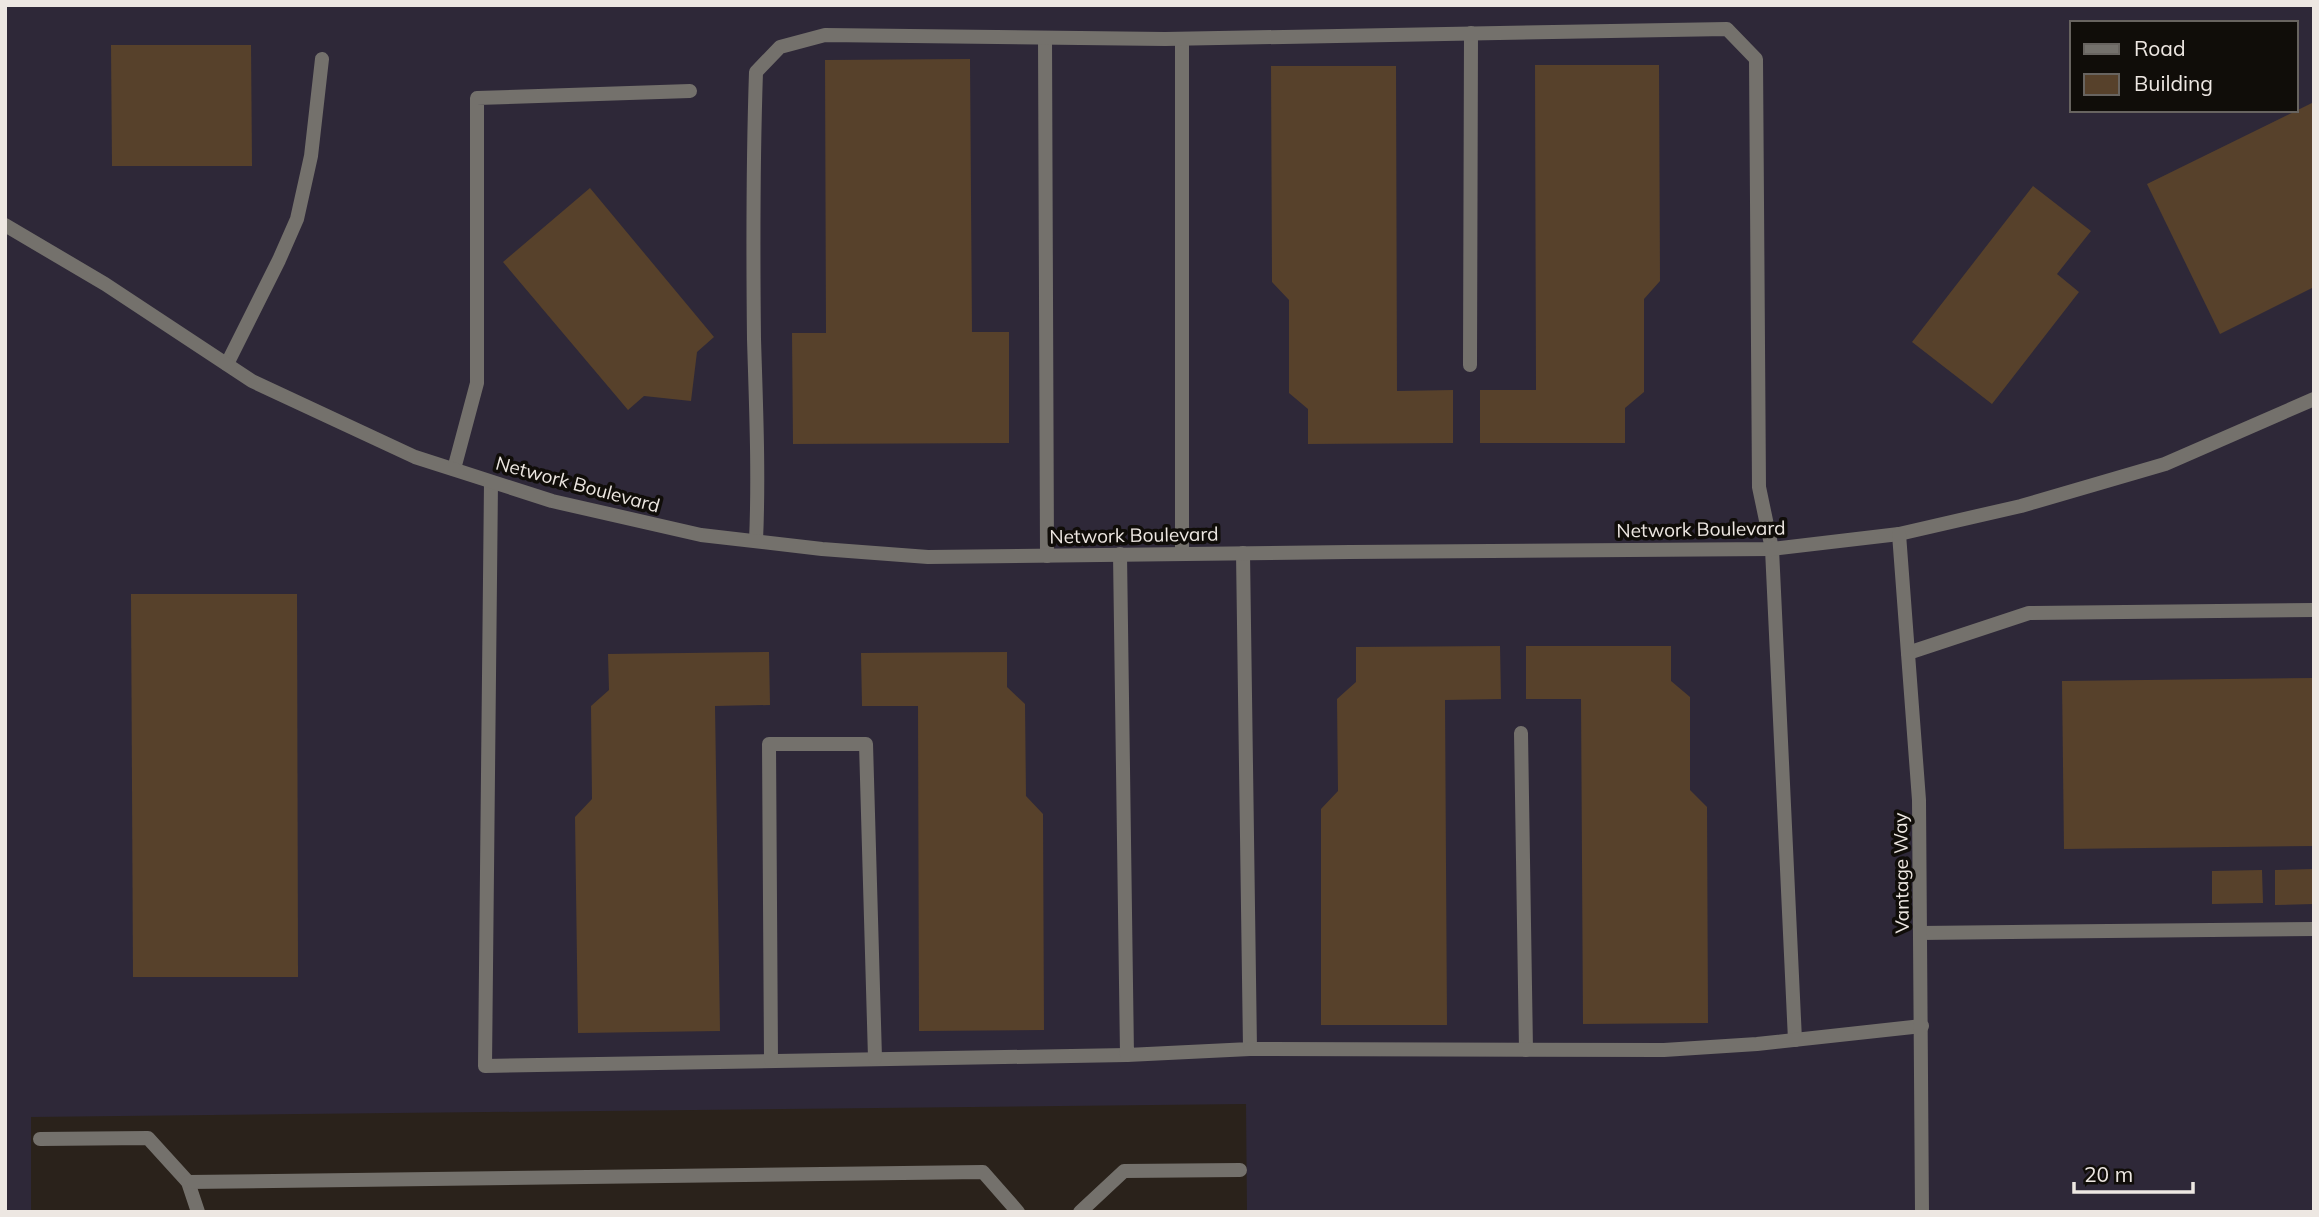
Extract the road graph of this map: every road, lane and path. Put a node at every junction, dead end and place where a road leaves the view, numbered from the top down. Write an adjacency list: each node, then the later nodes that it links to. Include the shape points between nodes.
1 (1471, 33): 3 (street); 8 (street); 14 (street, via 1727,29 1756,59 1759,487)
2 (1045, 38): 3 (street); 13 (street, via 825,35 780,47 756,72); 18 (street)
3 (1182, 38): 17 (street)
4 (322, 59): 7 (street, via 311,156 297,219)
5 (690, 91): 10 (street, via 477,98 477,383)
6 (5, 225): 7 (street, Network Boulevard)
7 (226, 364): 10 (street, Network Boulevard, via 415,457)
8 (1470, 365)
9 (2314, 399): 12 (street, Network Boulevard, via 2165,464 2021,506)
10 (454, 470): 11 (street, Network Boulevard)
11 (491, 482): 13 (street, Network Boulevard, via 660,526); 30 (street, via 485,1066)
12 (1899, 534): 14 (street, Network Boulevard); 20 (street, Vantage Way)
13 (756, 541): 18 (street, Network Boulevard, via 928,557)
14 (1772, 549): 15 (street, Network Boulevard); 25 (street)
15 (1242, 553): 17 (street, Network Boulevard); 26 (street)
16 (1120, 554): 17 (street, Network Boulevard); 18 (street, Network Boulevard); 28 (street)
17 (1182, 554)
18 (1047, 556)
19 (2314, 610): 20 (street, via 2029,613)
20 (1908, 653): 23 (street, Vantage Way, via 1919,800)
21 (1521, 733): 27 (street)
22 (2314, 929): 23 (street)
23 (1920, 933): 24 (street, Vantage Way)
24 (1922, 1026): 25 (street); 37 (street, Vantage Way)
25 (1795, 1040): 27 (street, via 1664,1050)
26 (1250, 1049): 27 (street); 28 (street)
27 (1526, 1050)
28 (1127, 1055): 29 (street)
29 (875, 1058): 30 (street); 30 (street, via 866,744 769,744)
30 (771, 1060)
31 (40, 1139): 33 (street, via 148,1138)
32 (1240, 1170): 36 (street, via 1124,1171)
33 (188, 1182): 34 (street); 35 (street, via 983,1172)
34 (198, 1212)
35 (1018, 1212)
36 (1080, 1212)
37 (1922, 1212)

